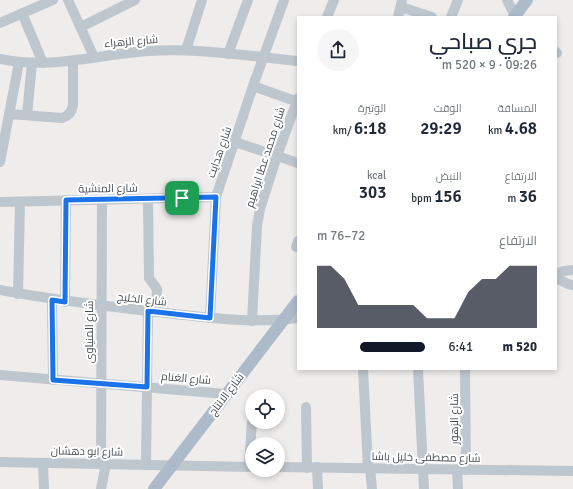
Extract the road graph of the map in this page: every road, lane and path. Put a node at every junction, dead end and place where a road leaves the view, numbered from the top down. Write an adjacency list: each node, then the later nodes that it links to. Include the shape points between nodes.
1 (53, 0): 12 (street)
2 (68, 0): 18 (street)
3 (135, 0): 18 (street)
4 (202, 0): 19 (street)
5 (248, 0): 20 (street)
6 (284, 0): 22 (street, شارع هدايت)
7 (334, 0): 13 (street)
8 (458, 0): 15 (street)
9 (507, 0): 16 (street)
10 (527, 0): 16 (main road)
11 (400, 8): 14 (street)
12 (22, 13): 17 (street); 28 (street)
13 (327, 16)
14 (428, 16)
15 (451, 16)
16 (514, 16)
17 (0, 23)
18 (81, 26): 21 (street)
19 (186, 50): 20 (street, شارع الزهراء); 21 (street, شارع الزهراء, via 143,51)
20 (228, 54): 22 (street, شارع الزهراء)
21 (94, 57): 24 (street, شارع الزهراء)
22 (264, 58): 25 (street, شارع الزهراء); 29 (street, شارع هدايت)
23 (0, 59): 26 (street, شارع الزهراء)
24 (73, 61): 28 (street, شارع الزهراء); 32 (street, via 73,105 70,114 62,118)
25 (297, 61)
26 (18, 62): 27 (street, شارع الزهراء); 31 (street)
27 (32, 63): 28 (street, شارع الزهراء); 32 (street)
28 (43, 63)
29 (253, 86): 30 (street); 34 (street, شارع هدايت)
30 (297, 101): 35 (street, شارع محمد عطا ابراهيم)
31 (9, 114): 32 (street); 33 (street)
32 (26, 115)
33 (3, 129): 36 (street)
34 (235, 142): 35 (street); 38 (street, شارع هدايت)
35 (277, 156): 37 (street); 58 (street, شارع محمد عطا ابراهيم, via 258,218)
36 (0, 162)
37 (297, 163)
38 (216, 197): 39 (street, شارع المنشية); 55 (street, شارع هدايت)
39 (148, 199): 41 (street, شارع المنشية); 54 (street, via 150,278 157,289)
40 (66, 200): 41 (street, شارع المنشية); 43 (street, شارع المنشية); 51 (street)
41 (102, 200): 53 (street, شارع المنياوى)
42 (0, 202): 43 (street, شارع المنشية)
43 (20, 202): 49 (street)
44 (573, 270): 45 (street)
45 (557, 274)
46 (557, 278): 47 (street)
47 (573, 285)
48 (0, 290): 49 (street, شارع الخليج)
49 (18, 294): 50 (street, شارع الخليج)
50 (52, 300): 51 (street, شارع الخليج); 63 (street)
51 (65, 302): 53 (street, شارع الخليج)
52 (297, 302): 57 (main road, شارع الانتاج)
53 (101, 306): 54 (street, شارع الخليج); 64 (street, شارع المنياوى)
54 (152, 312): 55 (street, شارع الخليج); 65 (street)
55 (210, 318): 58 (street, شارع الخليج)
56 (297, 318): 57 (street, شارع الخليج)
57 (283, 320): 58 (street, شارع الخليج); 66 (main road, شارع الانتاج)
58 (252, 321)
59 (363, 370): 76 (street)
60 (418, 370): 77 (street)
61 (465, 370): 78 (street, شارع الزهور)
62 (0, 375): 63 (street, شارع الغنام)
63 (53, 380): 64 (street, شارع الغنام)
64 (101, 384): 65 (street, شارع الغنام); 70 (street, شارع المنياوى)
65 (147, 387): 66 (street, شارع الغنام); 71 (street)
66 (226, 394): 72 (main road, شارع الانتاج)
67 (306, 407): 75 (street)
68 (0, 462): 69 (street, شارع ابو دهشان)
69 (42, 463): 70 (street, شارع ابو دهشان); 80 (street)
70 (104, 464): 71 (street, شارع ابو دهشان); 81 (street, شارع المنياوى)
71 (146, 465): 72 (street, شارع ابو دهشان)
72 (173, 465): 73 (street); 82 (main road, شارع الانتاج)
73 (245, 467)
74 (285, 467): 75 (street, شارع مصطفى خليل باشا)
75 (312, 468): 76 (street, شارع مصطفى خليل باشا); 83 (street)
76 (369, 468): 77 (street, شارع مصطفى خليل باشا); 84 (street)
77 (423, 469): 78 (street, شارع مصطفى خليل باشا); 85 (street)
78 (462, 470): 79 (street, شارع مصطفى خليل باشا); 86 (street, شارع الزهور)
79 (573, 471)
80 (44, 489)
81 (101, 489)
82 (154, 489)
83 (318, 489)
84 (372, 489)
85 (424, 489)
86 (458, 489)

